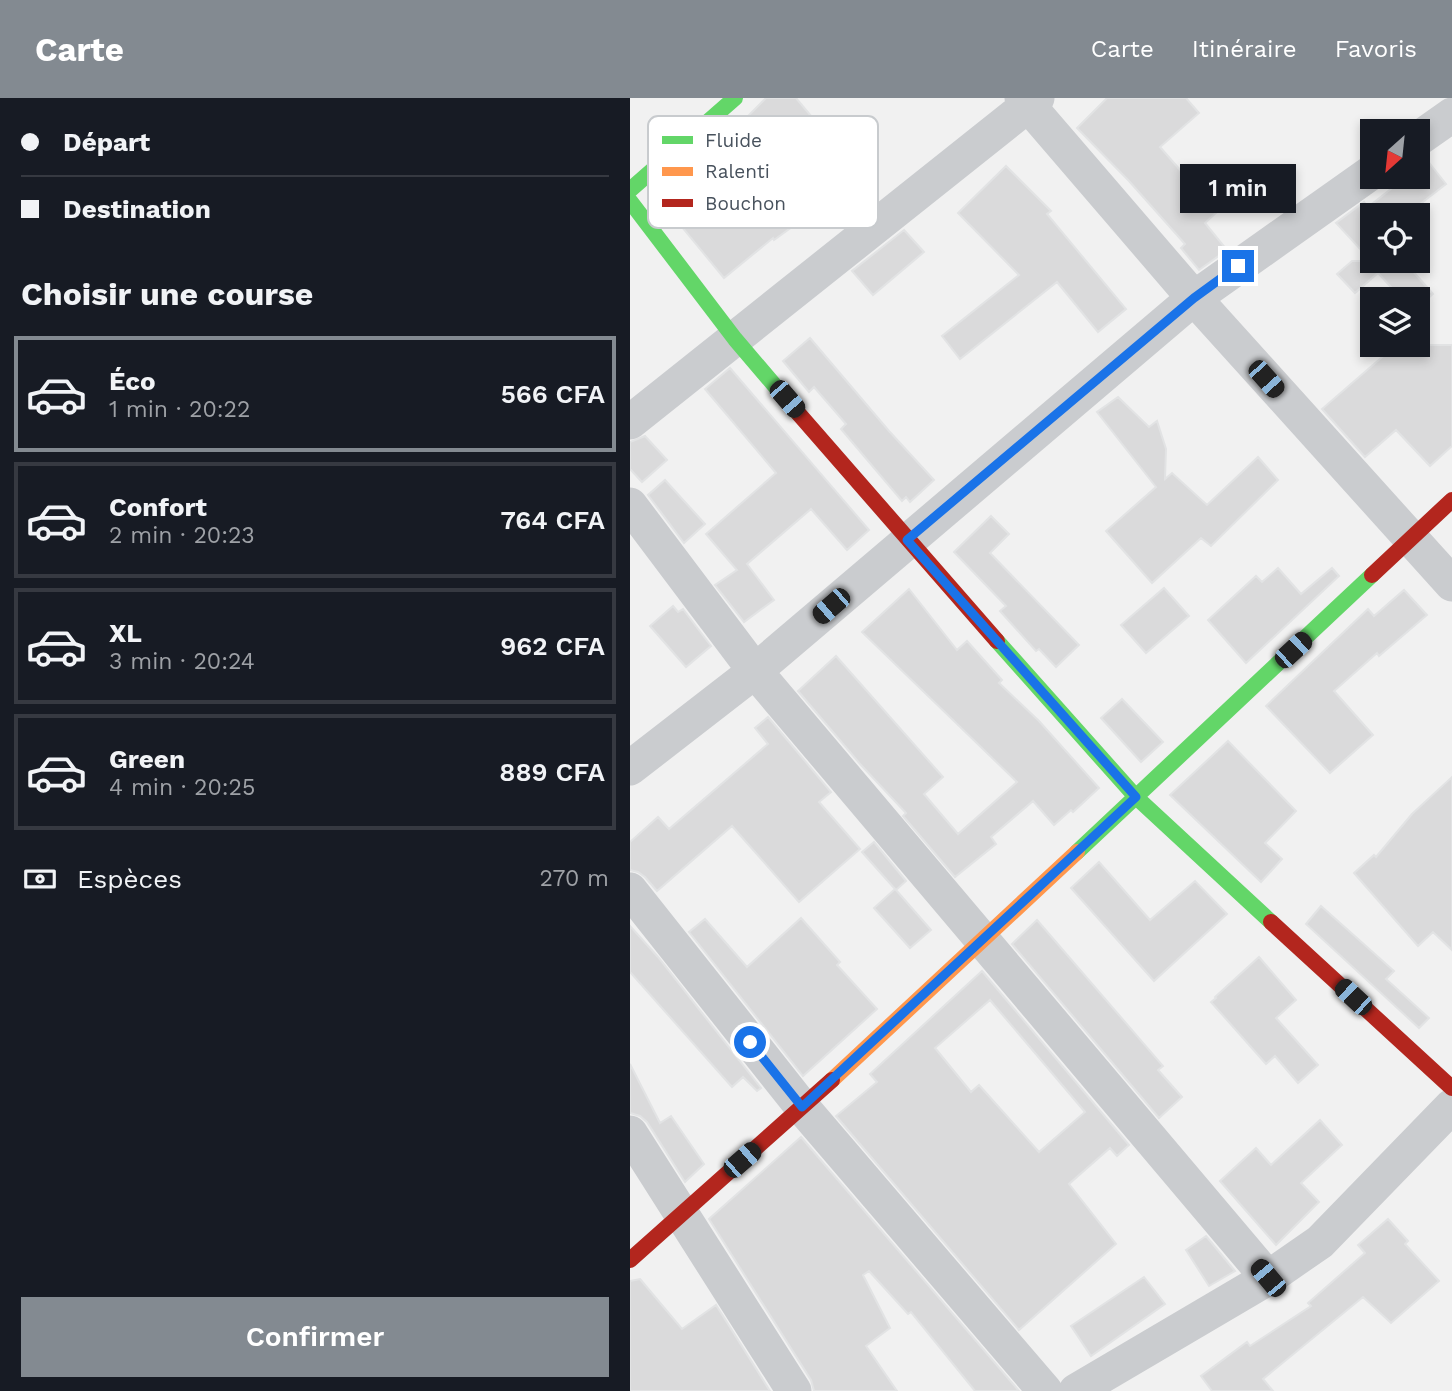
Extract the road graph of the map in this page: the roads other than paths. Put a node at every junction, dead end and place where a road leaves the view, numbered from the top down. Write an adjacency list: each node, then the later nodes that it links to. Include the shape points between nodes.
1 (735, 98): 4 (street)
2 (1029, 100): 10 (street); 14 (street)
3 (1452, 115): 5 (street)
4 (714, 116)
5 (1430, 131)
6 (648, 174): 8 (street)
7 (1360, 180): 14 (street)
8 (630, 190)
9 (630, 201): 11 (street)
10 (878, 223)
11 (648, 225)
12 (651, 228): 15 (street)
13 (872, 228): 15 (street)
14 (1194, 298): 19 (street); 20 (street)
15 (735, 339): 16 (street); 19 (street)
16 (630, 422)
17 (1452, 500): 20 (street)
18 (630, 505): 22 (street)
19 (907, 540): 22 (street); 24 (street)
20 (1410, 540): 21 (street); 24 (street)
21 (1452, 584)
22 (755, 671): 23 (street); 26 (street)
23 (630, 768)
24 (1136, 797): 26 (street); 27 (street)
25 (630, 890): 29 (street)
26 (983, 941): 29 (street); 33 (street)
27 (1452, 1088)
28 (1452, 1106): 33 (street, via 1320,1242)
29 (802, 1107): 31 (street); 35 (street)
30 (630, 1133): 31 (street)
31 (682, 1213): 32 (street); 34 (street)
32 (630, 1260)
33 (1268, 1278): 36 (street)
34 (794, 1391)
35 (1045, 1391)
36 (1076, 1391)

